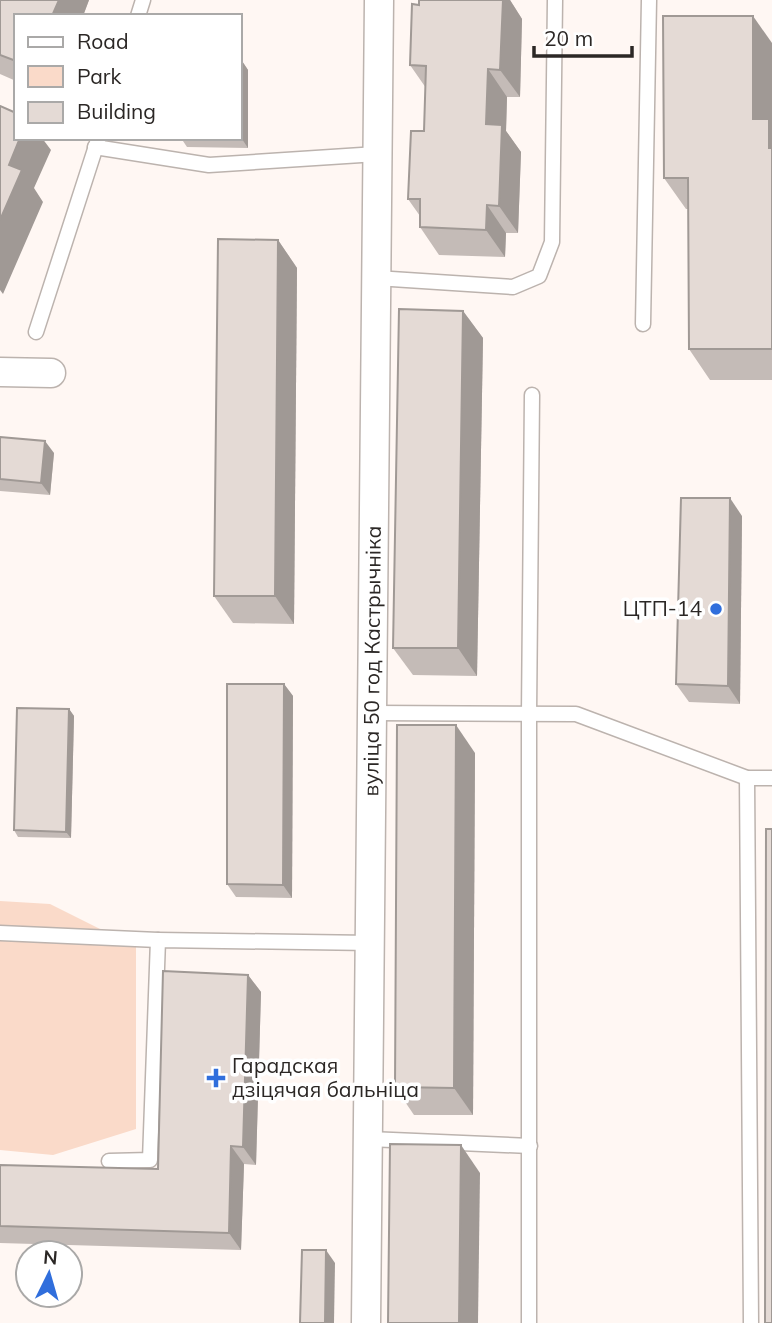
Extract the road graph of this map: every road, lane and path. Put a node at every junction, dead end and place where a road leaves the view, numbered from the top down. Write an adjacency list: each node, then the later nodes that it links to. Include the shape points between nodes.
1 (379, 0): 5 (street, вуліца 50 год Кастрычніка)
2 (555, 0): 6 (lane, via 552,242 539,276 513,287)
3 (649, 0): 7 (lane)
4 (97, 143): 5 (lane, via 209,165); 8 (lane)
5 (377, 154): 6 (street, вуліца 50 год Кастрычніка)
6 (376, 278): 12 (street, вуліца 50 год Кастрычніка)
7 (642, 324)
8 (36, 332)
9 (0, 372): 10 (street)
10 (51, 373)
11 (532, 395): 13 (lane)
12 (373, 713): 13 (lane); 18 (street, вуліца 50 год Кастрычніка)
13 (529, 714): 14 (lane, via 576,713); 20 (lane)
14 (747, 778): 15 (lane); 24 (lane)
15 (772, 778)
16 (0, 933): 17 (lane)
17 (158, 940): 18 (lane); 21 (lane, via 150,1160)
18 (370, 943): 19 (street, вуліца 50 год Кастрычніка)
19 (369, 1139): 20 (lane); 22 (street, вуліца 50 год Кастрычніка)
20 (530, 1146): 23 (lane)
21 (109, 1161)
22 (366, 1323)
23 (529, 1323)
24 (751, 1323)

